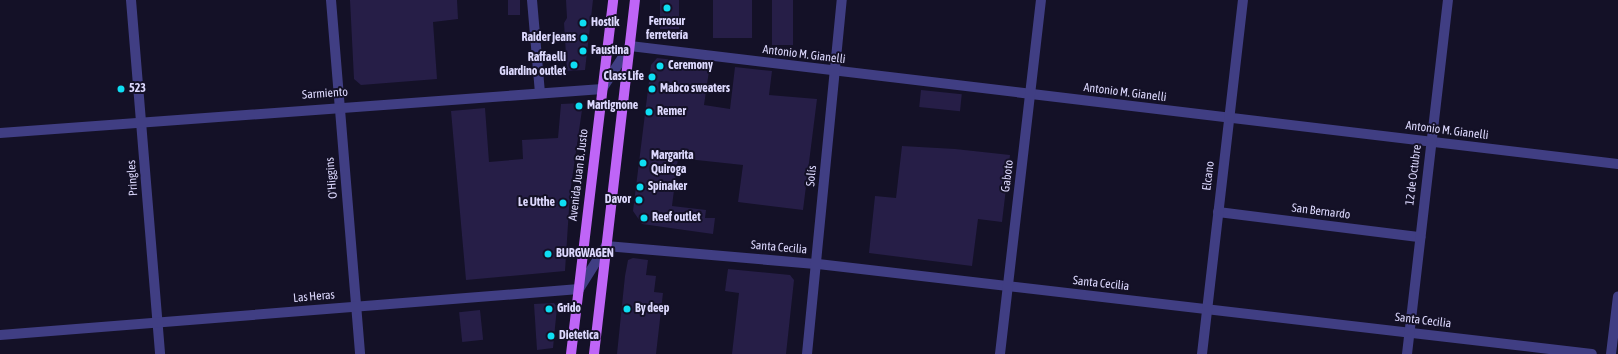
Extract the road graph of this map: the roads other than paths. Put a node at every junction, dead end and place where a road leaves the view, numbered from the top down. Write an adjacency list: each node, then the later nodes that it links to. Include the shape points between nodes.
1 (131, 0): 17 (street, Pringles)
2 (331, 0): 15 (street, O'Higgins)
3 (532, 0): 13 (street)
4 (613, 0): 12 (main road, Avenida Juan B. Justo)
5 (635, 0): 10 (main road)
6 (842, 0): 11 (street, Solís)
7 (1041, 0): 14 (street, Gaboto)
8 (1242, 0): 16 (street, Elcano)
9 (1448, 0): 19 (street, 12 de Octubre)
10 (630, 46): 11 (street, Antonio M. Gianelli); 12 (street); 23 (main road)
11 (833, 72): 14 (street, Antonio M. Gianelli); 24 (street, Solís)
12 (602, 88): 13 (street, Sarmiento); 26 (main road, Avenida Juan B. Justo)
13 (540, 93): 15 (street, Sarmiento)
14 (1030, 95): 16 (street, Antonio M. Gianelli); 25 (street, Gaboto)
15 (338, 106): 17 (street, Sarmiento); 28 (street, O'Higgins)
16 (1229, 118): 19 (street, Antonio M. Gianelli); 21 (street, Elcano)
17 (141, 122): 18 (street, Sarmiento); 30 (street, Pringles)
18 (0, 133)
19 (1431, 142): 20 (street, Antonio M. Gianelli); 22 (street, 12 de Octubre)
20 (1618, 164)
21 (1218, 212): 22 (street, San Bernardo); 29 (street, Elcano)
22 (1420, 237): 31 (street, 12 de Octubre)
23 (606, 246): 24 (street, Santa Cecilia); 26 (street); 36 (main road)
24 (818, 264): 25 (street, Santa Cecilia); 37 (street, Solís)
25 (1008, 287): 29 (street, Santa Cecilia); 38 (street, Gaboto)
26 (579, 289): 28 (street, Las Heras); 35 (main road, Avenida Juan B. Justo)
27 (1618, 296): 42 (street)
28 (356, 307): 30 (street, Las Heras); 34 (street, O'Higgins)
29 (1207, 309): 31 (street, Santa Cecilia); 39 (street, Elcano)
30 (157, 323): 32 (street, Las Heras); 33 (street, Pringles)
31 (1409, 332): 40 (street, 12 de Octubre); 41 (street, Santa Cecilia)
32 (0, 335)
33 (160, 354)
34 (360, 354)
35 (571, 354)
36 (594, 354)
37 (807, 354)
38 (1000, 354)
39 (1202, 354)
40 (1407, 354)
41 (1592, 354)
42 (1611, 354)

